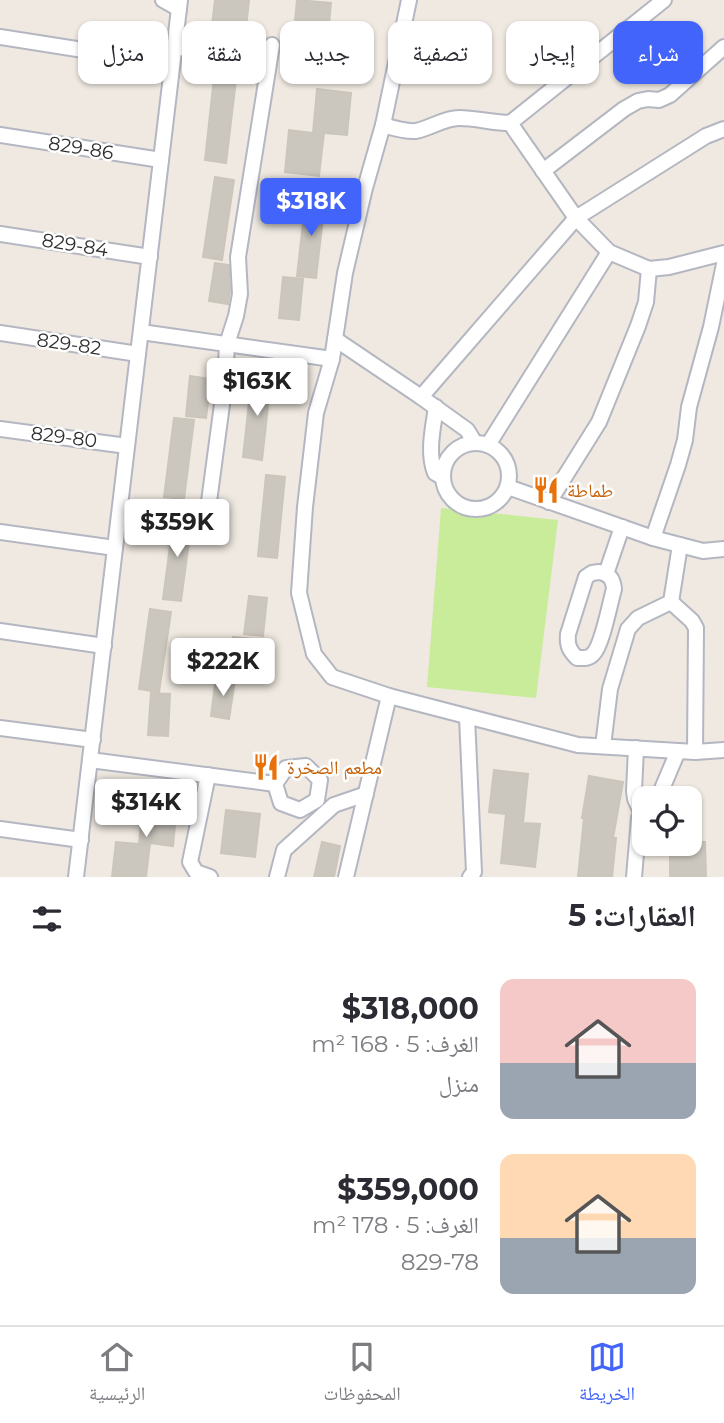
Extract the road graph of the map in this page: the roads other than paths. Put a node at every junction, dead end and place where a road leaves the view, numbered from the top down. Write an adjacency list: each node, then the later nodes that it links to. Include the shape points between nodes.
1 (163, 0): 4 (street)
2 (409, 0): 12 (street)
3 (664, 0): 11 (street)
4 (179, 5): 7 (street)
5 (0, 37): 10 (street)
6 (272, 45): 27 (street, via 238,257 240,294)
7 (174, 47): 9 (street); 10 (street)
8 (724, 47): 16 (street, via 670,95 638,101 624,109)
9 (182, 49)
10 (172, 64): 15 (street)
11 (510, 123): 12 (street, via 458,118 418,131); 16 (street)
12 (383, 125): 26 (street, via 345,273)
13 (724, 129): 17 (street)
14 (0, 135): 15 (street, 829-86)
15 (161, 160): 21 (street)
16 (543, 171): 17 (street)
17 (576, 218): 19 (street); 30 (street)
18 (0, 234): 21 (street, 829-84)
19 (609, 252): 23 (street); 33 (street)
20 (724, 253): 23 (street)
21 (150, 257): 24 (street)
22 (724, 264): 41 (street, via 685,440)
23 (649, 269): 37 (street, via 646,302 599,422)
24 (141, 332): 27 (street); 28 (street)
25 (0, 333): 28 (street, 829-82)
26 (335, 339): 29 (street); 30 (street)
27 (228, 344): 29 (street); 38 (street)
28 (138, 354): 34 (street)
29 (332, 359): 49 (street, via 316,413 299,593 314,654 332,677)
30 (421, 397): 31 (street)
31 (436, 407): 33 (street); 35 (street, via 432,466)
32 (0, 429): 34 (street, 829-80)
33 (482, 444): 35 (street, via 463,446 452,453); 36 (street, via 499,452 506,462)
34 (128, 446): 43 (street)
35 (442, 477): 36 (street, via 453,501 477,510 501,499)
36 (508, 487): 37 (street)
37 (550, 502): 39 (street)
38 (206, 524)
39 (622, 527): 41 (street); 45 (street)
40 (0, 532): 43 (street)
41 (653, 538): 42 (street)
42 (680, 545): 44 (street); 46 (street)
43 (115, 548): 48 (street)
44 (724, 550)
45 (606, 573): 45 (street, via 592,573 582,586 568,634 570,651 577,658 594,654 598,645 614,589)
46 (671, 602): 53 (street, via 638,618 628,629 610,689); 57 (street, via 696,628)
47 (0, 631): 48 (street)
48 (104, 646): 52 (street)
49 (389, 696): 50 (street); 63 (street)
50 (467, 717): 53 (street, via 578,745); 71 (street, via 474,872)
51 (0, 727): 52 (street)
52 (93, 740): 58 (street)
53 (603, 746): 54 (street)
54 (636, 748): 56 (street); 61 (street)
55 (724, 750): 57 (street)
56 (678, 751): 57 (street); 62 (street)
57 (695, 752)
58 (90, 760): 59 (street); 65 (street)
59 (208, 775): 60 (street); 68 (street, via 190,862 196,872)
60 (275, 784)
61 (634, 786)
62 (662, 786)
63 (366, 794): 69 (street, via 334,804 284,850); 70 (street)
64 (0, 829): 65 (street)
65 (81, 841): 67 (street)
66 (636, 856): 72 (street)
67 (76, 877)
68 (210, 877)
69 (277, 877)
70 (346, 877)
71 (470, 877)
72 (634, 877)

